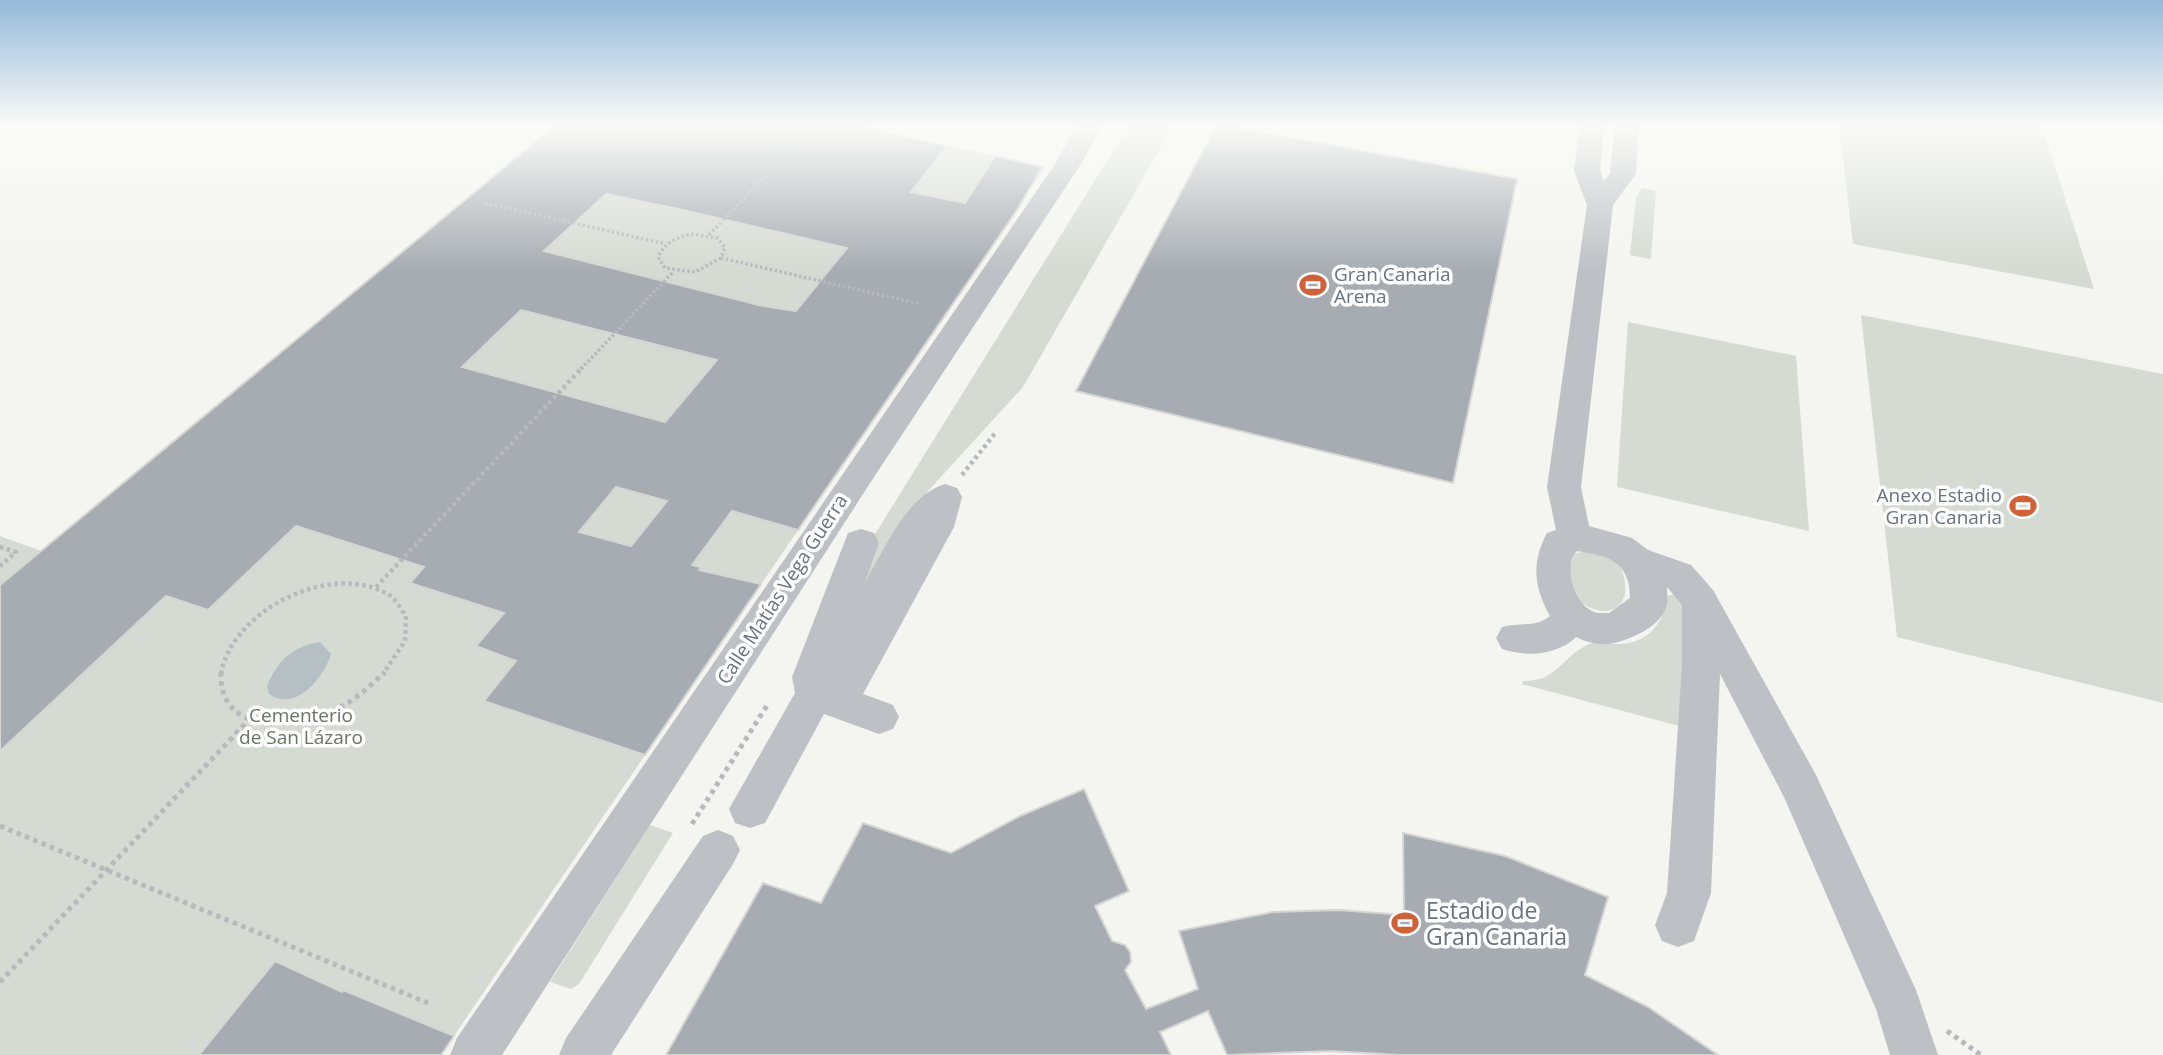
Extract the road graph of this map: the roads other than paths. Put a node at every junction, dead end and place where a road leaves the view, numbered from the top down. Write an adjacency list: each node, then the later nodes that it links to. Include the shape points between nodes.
1 (1062, 173): 18 (street, Calle Matías Vega Guerra)
2 (1588, 173): 5 (street)
3 (1625, 173): 4 (street)
4 (1634, 175): 5 (street)
5 (1600, 205): 7 (street, via 1564,487)
6 (945, 497): 13 (street, via 925,515)
7 (1576, 537): 9 (street, via 1619,547); 11 (street, via 1560,543 1552,559 1558,602)
8 (861, 543): 13 (street, via 811,677)
9 (1640, 562): 10 (street, via 1678,576); 11 (street, via 1650,583 1649,604 1628,623 1600,629)
10 (1700, 600): 17 (street, via 1689,893); 20 (street, via 1801,788 1899,1007)
11 (1570, 618): 12 (street, via 1560,632 1537,640)
12 (1515, 638)
13 (828, 694): 14 (street); 15 (street)
14 (878, 717)
15 (750, 809)
16 (718, 850): 19 (street)
17 (1678, 925)
18 (474, 1055)
19 (583, 1055)
20 (1914, 1055)

